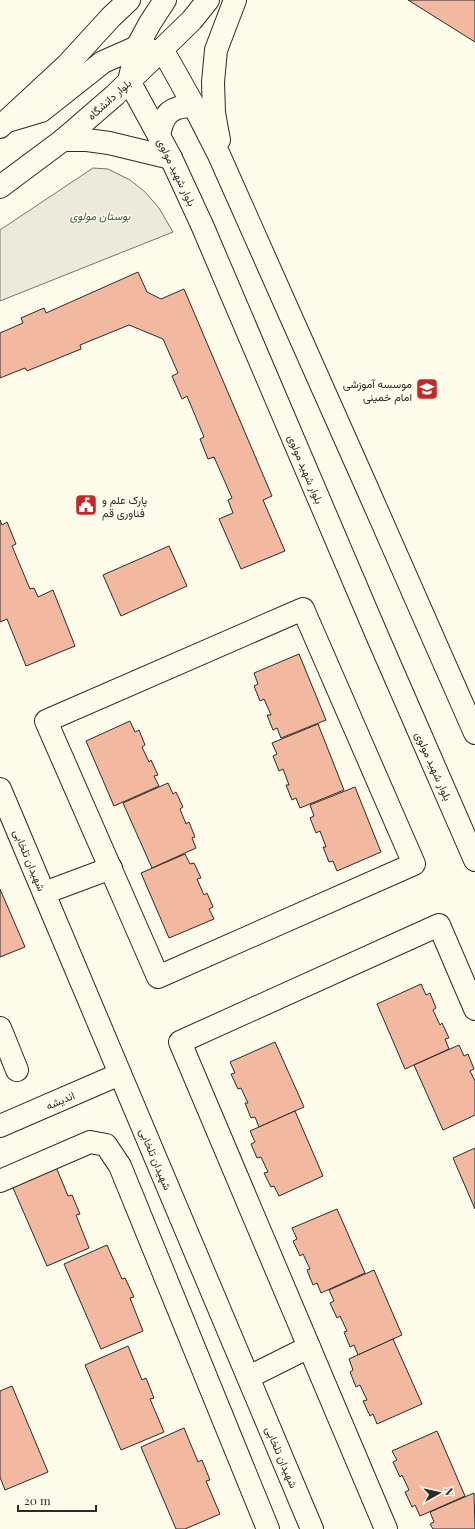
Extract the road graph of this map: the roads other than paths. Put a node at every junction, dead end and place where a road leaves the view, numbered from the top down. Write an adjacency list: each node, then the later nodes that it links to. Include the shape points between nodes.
1 (129, 0): 9 (street, via 110,17 68,64)
2 (165, 0): 5 (street)
3 (208, 0): 6 (street, بلوار دانشگاه, via 192,20)
4 (235, 0): 12 (street, via 216,50 214,113)
5 (137, 47): 6 (street); 7 (street); 9 (street, via 103,62 41,111)
6 (162, 49): 7 (street, بلوار دانشگاه); 8 (street)
7 (129, 81): 10 (street, بلوار شهید مولوی); 11 (street, بلوار دانشگاه)
8 (194, 106): 10 (street, via 181,106 169,112 162,123); 12 (street)
9 (4, 124)
10 (159, 136): 13 (street, بلوار شهید مولوی)
11 (62, 140): 13 (street, via 109,143); 14 (street, بلوار دانشگاه)
12 (219, 155): 15 (street)
13 (171, 158): 17 (street, بلوار شهید مولوی)
14 (0, 188)
15 (475, 733)
16 (0, 789): 19 (street, شهیدان تلخابی)
17 (475, 860)
18 (110, 868): 18 (street, via 46,721 303,609 414,864 158,977); 19 (street)
19 (44, 893): 23 (street, شهیدان تلخابی)
20 (475, 1009): 26 (street, via 439,925 180,1042)
21 (0, 1028): 22 (street)
22 (17, 1070)
23 (120, 1074): 24 (street, انديشه); 27 (street, شهیدان تلخابی)
24 (0, 1126)
25 (0, 1181): 28 (street, via 90,1142 106,1145 120,1166)
26 (309, 1347): 27 (street); 30 (street)
27 (249, 1377): 29 (street, شهیدان تلخابی)
28 (268, 1529)
29 (312, 1529)
30 (386, 1529)

